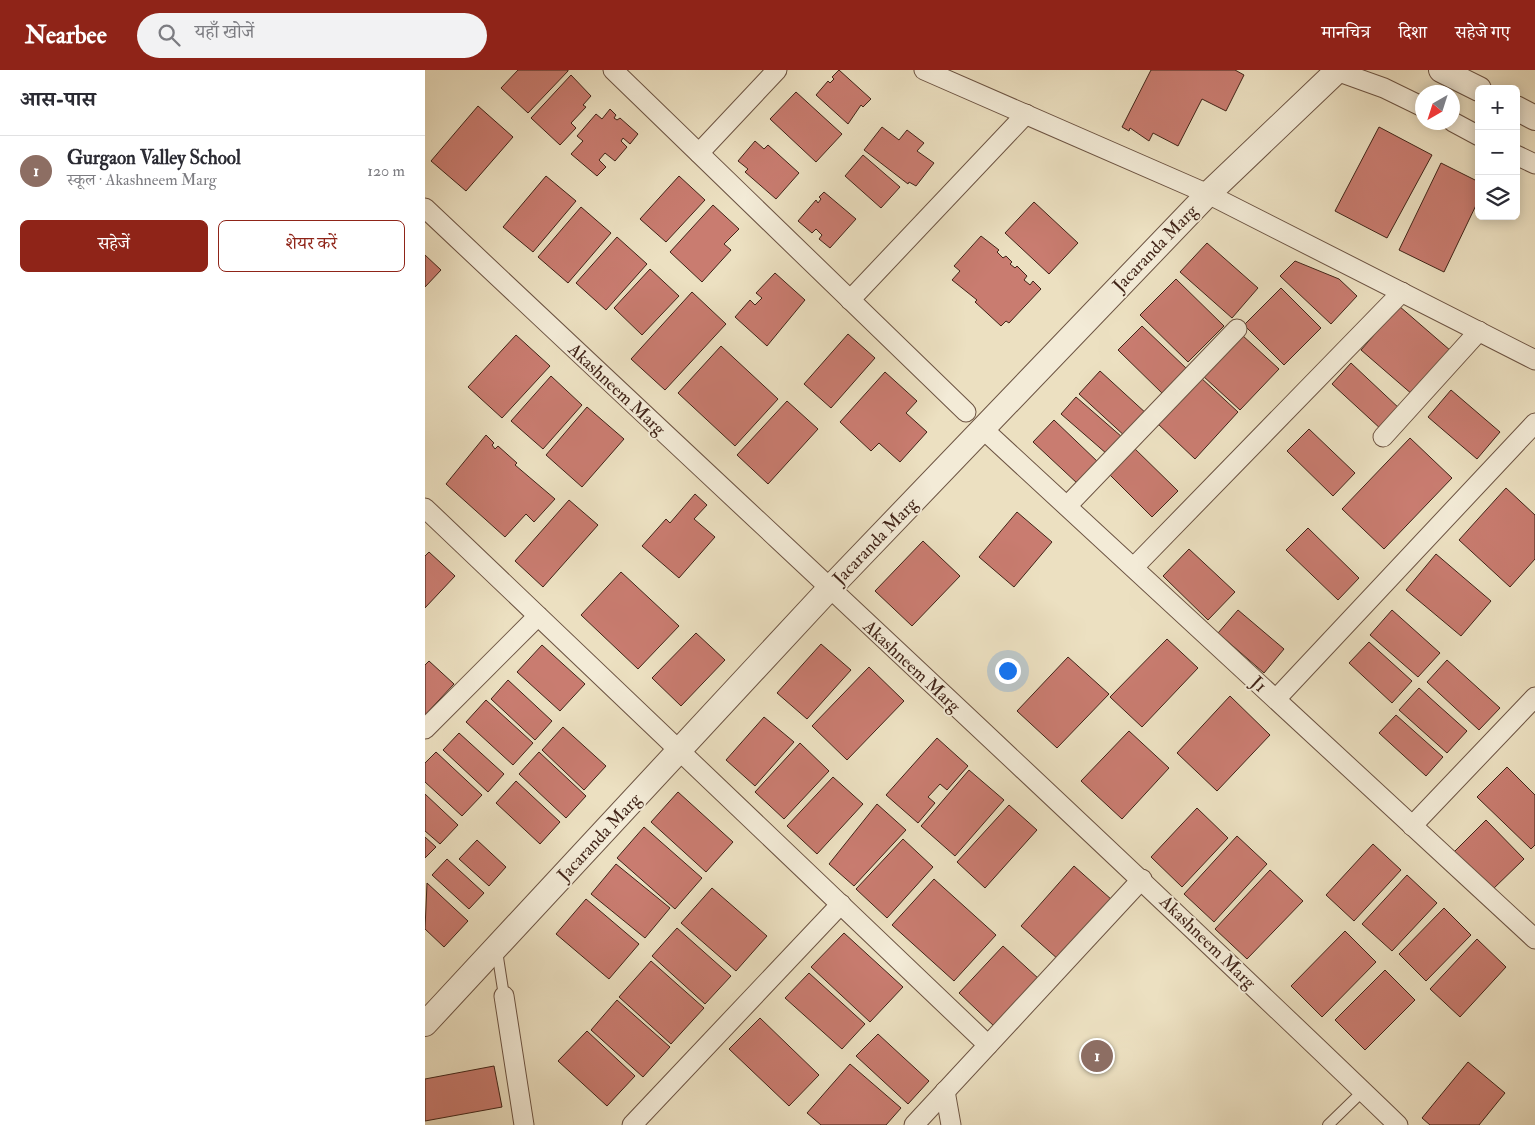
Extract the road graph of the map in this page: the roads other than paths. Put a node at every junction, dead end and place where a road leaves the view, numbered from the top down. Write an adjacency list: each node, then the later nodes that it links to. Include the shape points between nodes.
1 (613, 70): 13 (street, J1)
2 (777, 70): 13 (street)
3 (924, 70): 9 (street)
4 (1336, 70): 7 (street); 16 (street, Jacaranda Marg)
5 (1441, 70): 6 (street)
6 (1475, 87)
7 (1415, 103)
8 (1520, 110): 10 (street)
9 (1026, 114): 16 (street); 19 (street)
10 (1535, 118)
11 (1460, 126): 12 (street)
12 (1475, 134)
13 (699, 153): 19 (street, J1)
14 (1520, 156): 15 (street)
15 (1535, 164)
16 (1208, 194): 18 (street); 23 (street, Jacaranda Marg)
17 (425, 208): 29 (street, Akashneem Marg)
18 (1402, 292): 21 (street); 28 (street)
19 (851, 300): 23 (street, J1)
20 (1237, 329): 26 (street)
21 (1479, 331): 22 (street); 25 (street)
22 (1535, 360)
23 (975, 420): 26 (street, J1); 29 (street, Jacaranda Marg)
24 (1535, 423): 32 (street)
25 (1383, 437)
26 (1067, 506): 28 (street, J1)
27 (425, 508): 30 (street)
28 (1133, 567): 32 (street, J1)
29 (829, 589): 34 (street, Jacaranda Marg); 36 (street, Akashneem Marg)
30 (538, 616): 33 (street); 34 (street)
31 (1535, 698): 35 (street)
32 (1276, 699): 35 (street, J1)
33 (425, 729)
34 (679, 751): 37 (street); 39 (street, Jacaranda Marg)
35 (1412, 826): 38 (street, J1)
36 (1143, 879): 42 (street); 44 (street, Akashneem Marg)
37 (841, 904): 42 (street); 46 (street)
38 (1535, 939)
39 (497, 947): 40 (lane); 41 (street, Jacaranda Marg)
40 (504, 996): 45 (street)
41 (425, 1024)
42 (989, 1045): 43 (street)
43 (945, 1091): 47 (street); 48 (street)
44 (1363, 1091): 49 (lane); 50 (street, Akashneem Marg)
45 (524, 1125)
46 (632, 1125)
47 (914, 1125)
48 (951, 1125)
49 (1327, 1125)
50 (1398, 1125)

